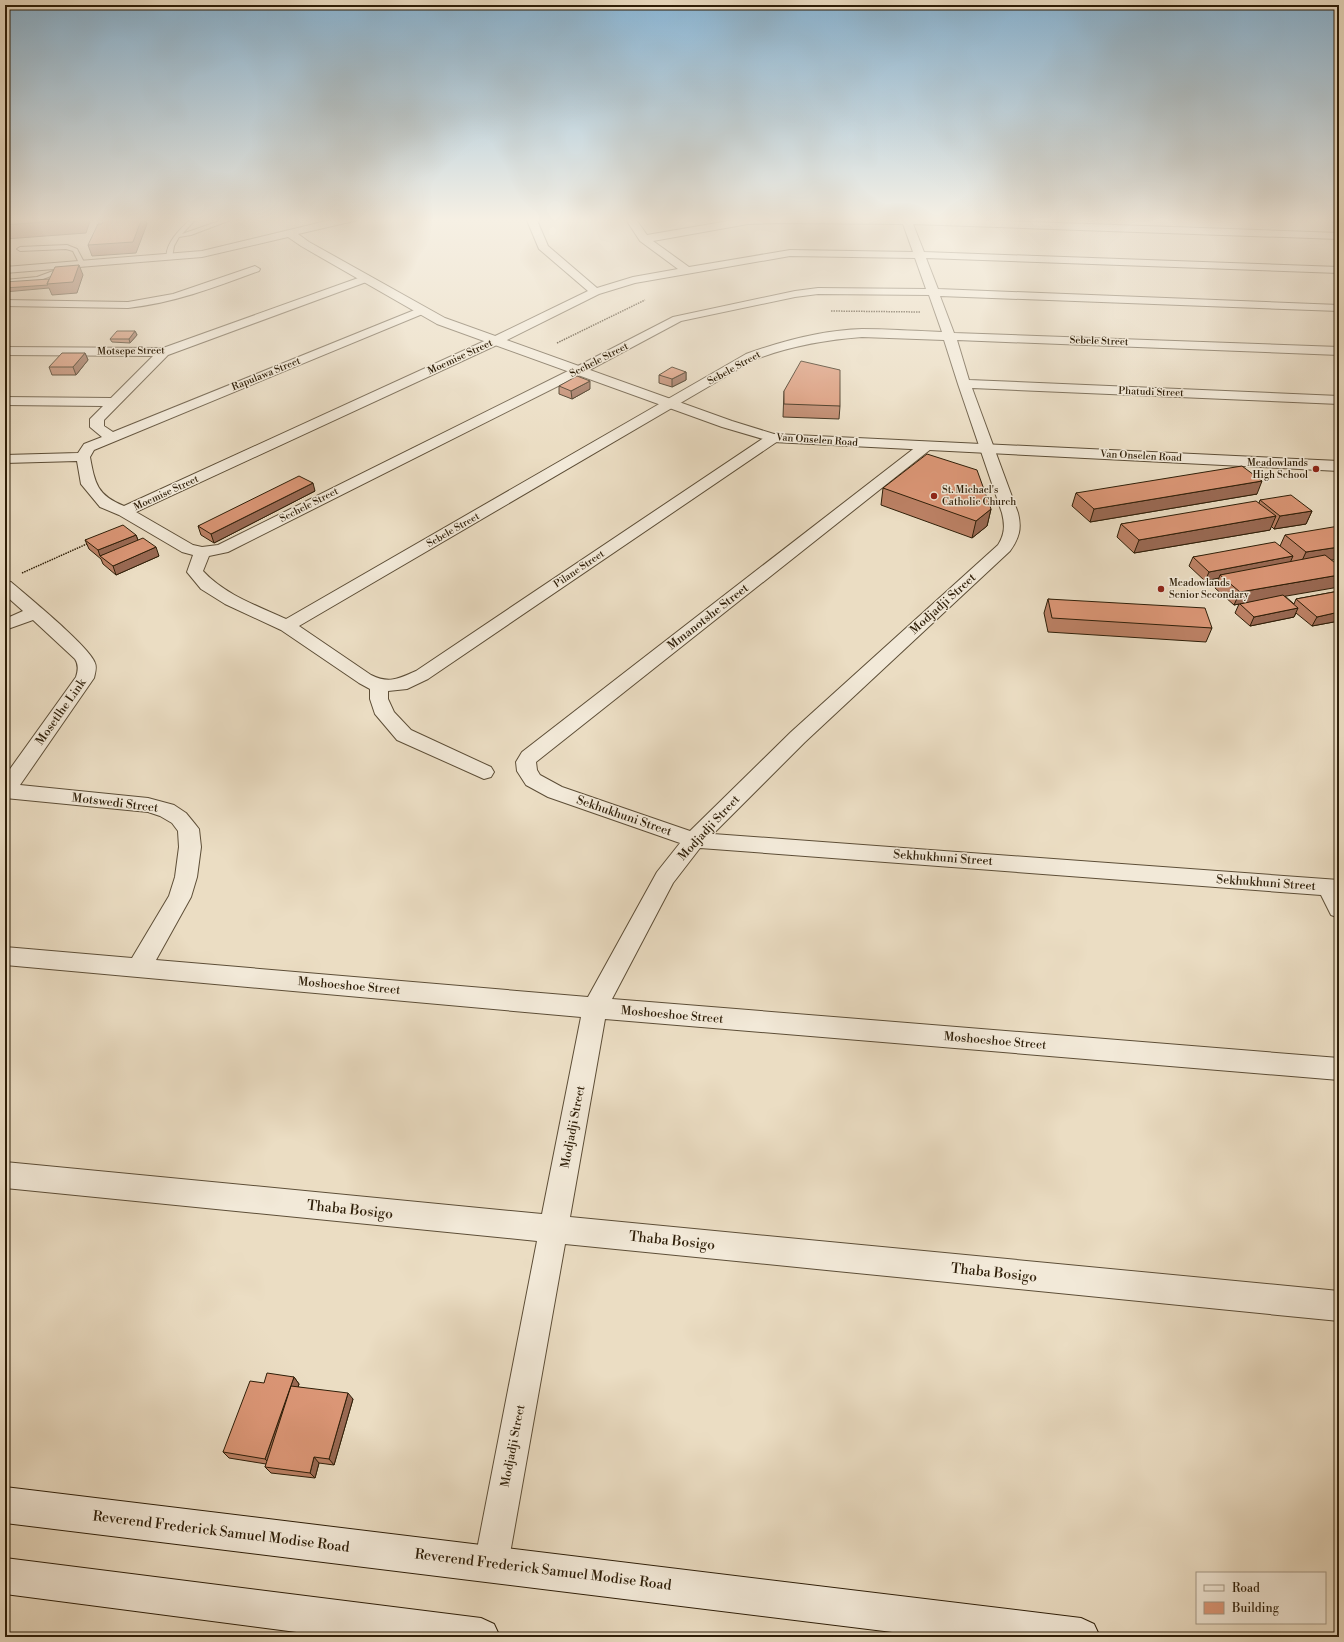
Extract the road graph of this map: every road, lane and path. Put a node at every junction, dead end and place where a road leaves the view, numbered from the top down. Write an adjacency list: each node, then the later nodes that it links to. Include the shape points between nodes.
1 (182, 295): 9 (street, via 148,304)
2 (322, 295): 18 (street, Motsepe Street)
3 (392, 295): 11 (street, Van Onselen Road)
4 (590, 295): 15 (street, Moemise Street)
5 (796, 295): 20 (street, Sechele Street, via 677,320)
6 (934, 295): 13 (street, Modjadji Street)
7 (1000, 295): 10 (street, Sechele Street)
8 (645, 300): 19 (path)
9 (7, 305)
10 (1339, 308)
11 (421, 311): 15 (street, Van Onselen Road, via 460,329); 26 (street, Rapulawa Street)
12 (831, 311): 13 (path)
13 (939, 312): 14 (street, Modjadji Street)
14 (949, 335): 17 (street, Sebele Street); 21 (street, Modjadji Street); 25 (street, Sebele Street, via 862,333 772,349 750,357)
15 (495, 341): 19 (street, Van Onselen Road); 33 (street, Moemise Street)
16 (5, 351): 18 (street, Motsepe Street)
17 (1339, 351)
18 (164, 352): 24 (street)
19 (532, 355): 20 (street, Van Onselen Road)
20 (578, 371): 25 (street, Van Onselen Road); 35 (street, Sechele Street, via 222,549)
21 (964, 384): 22 (street, Phatudi Street); 29 (street, Modjadji Street)
22 (1339, 400)
23 (5, 401): 24 (street)
24 (113, 402): 26 (street, via 98,419 97,427)
25 (671, 404): 27 (street, Van Onselen Road); 40 (street, Sebele Street)
26 (111, 437): 30 (street, via 88,447)
27 (773, 438): 28 (street, Van Onselen Road); 41 (street, Pilane Street, via 422,675 400,685)
28 (926, 446): 29 (street, Van Onselen Road); 44 (street, Mmanotshe Street, via 529,757 526,762 527,771 533,780)
29 (988, 449): 32 (street, Van Onselen Road); 45 (street, Modjadji Street, via 1014,528 1012,537 1004,548 798,737)
30 (82, 457): 31 (street); 33 (street, via 88,484 97,496 105,504)
31 (5, 459)
32 (1339, 466)
33 (124, 512): 35 (street, via 188,549)
34 (90, 543): 36 (path)
35 (202, 552): 40 (street, via 195,572 207,585 231,600)
36 (19, 574)
37 (5, 586): 38 (street, Mosetlhe Link)
38 (34, 613): 39 (street); 43 (street, Mosetlhe Link, via 72,646 86,662 87,670 85,678)
39 (5, 625)
40 (287, 626): 41 (street)
41 (379, 686): 42 (street, via 379,699 385,714 404,735)
42 (484, 772)
43 (5, 791): 49 (street, Motswedi Street, via 148,805 167,810 179,818 188,829 190,847 180,897)
44 (555, 792): 45 (street, Sekhukhuni Street)
45 (694, 840): 46 (street, Sekhukhuni Street); 50 (street, Modjadji Street, via 665,878)
46 (1334, 888): 47 (street)
47 (1339, 909)
48 (5, 956): 49 (street, Moshoeshoe Street)
49 (139, 967): 50 (street, Moshoeshoe Street)
50 (596, 1008): 51 (street, Moshoeshoe Street); 53 (street, Modjadji Street)
51 (1339, 1069)
52 (5, 1175): 53 (street, Thaba Bosigo)
53 (553, 1230): 54 (street, Thaba Bosigo); 56 (street, Modjadji Street)
54 (1339, 1306)
55 (5, 1505): 56 (street, Reverend Frederick Samuel Modise Road)
56 (491, 1565): 59 (street, Reverend Frederick Samuel Modise Road)
57 (5, 1576): 58 (street)
58 (481, 1637)
59 (1081, 1637)

